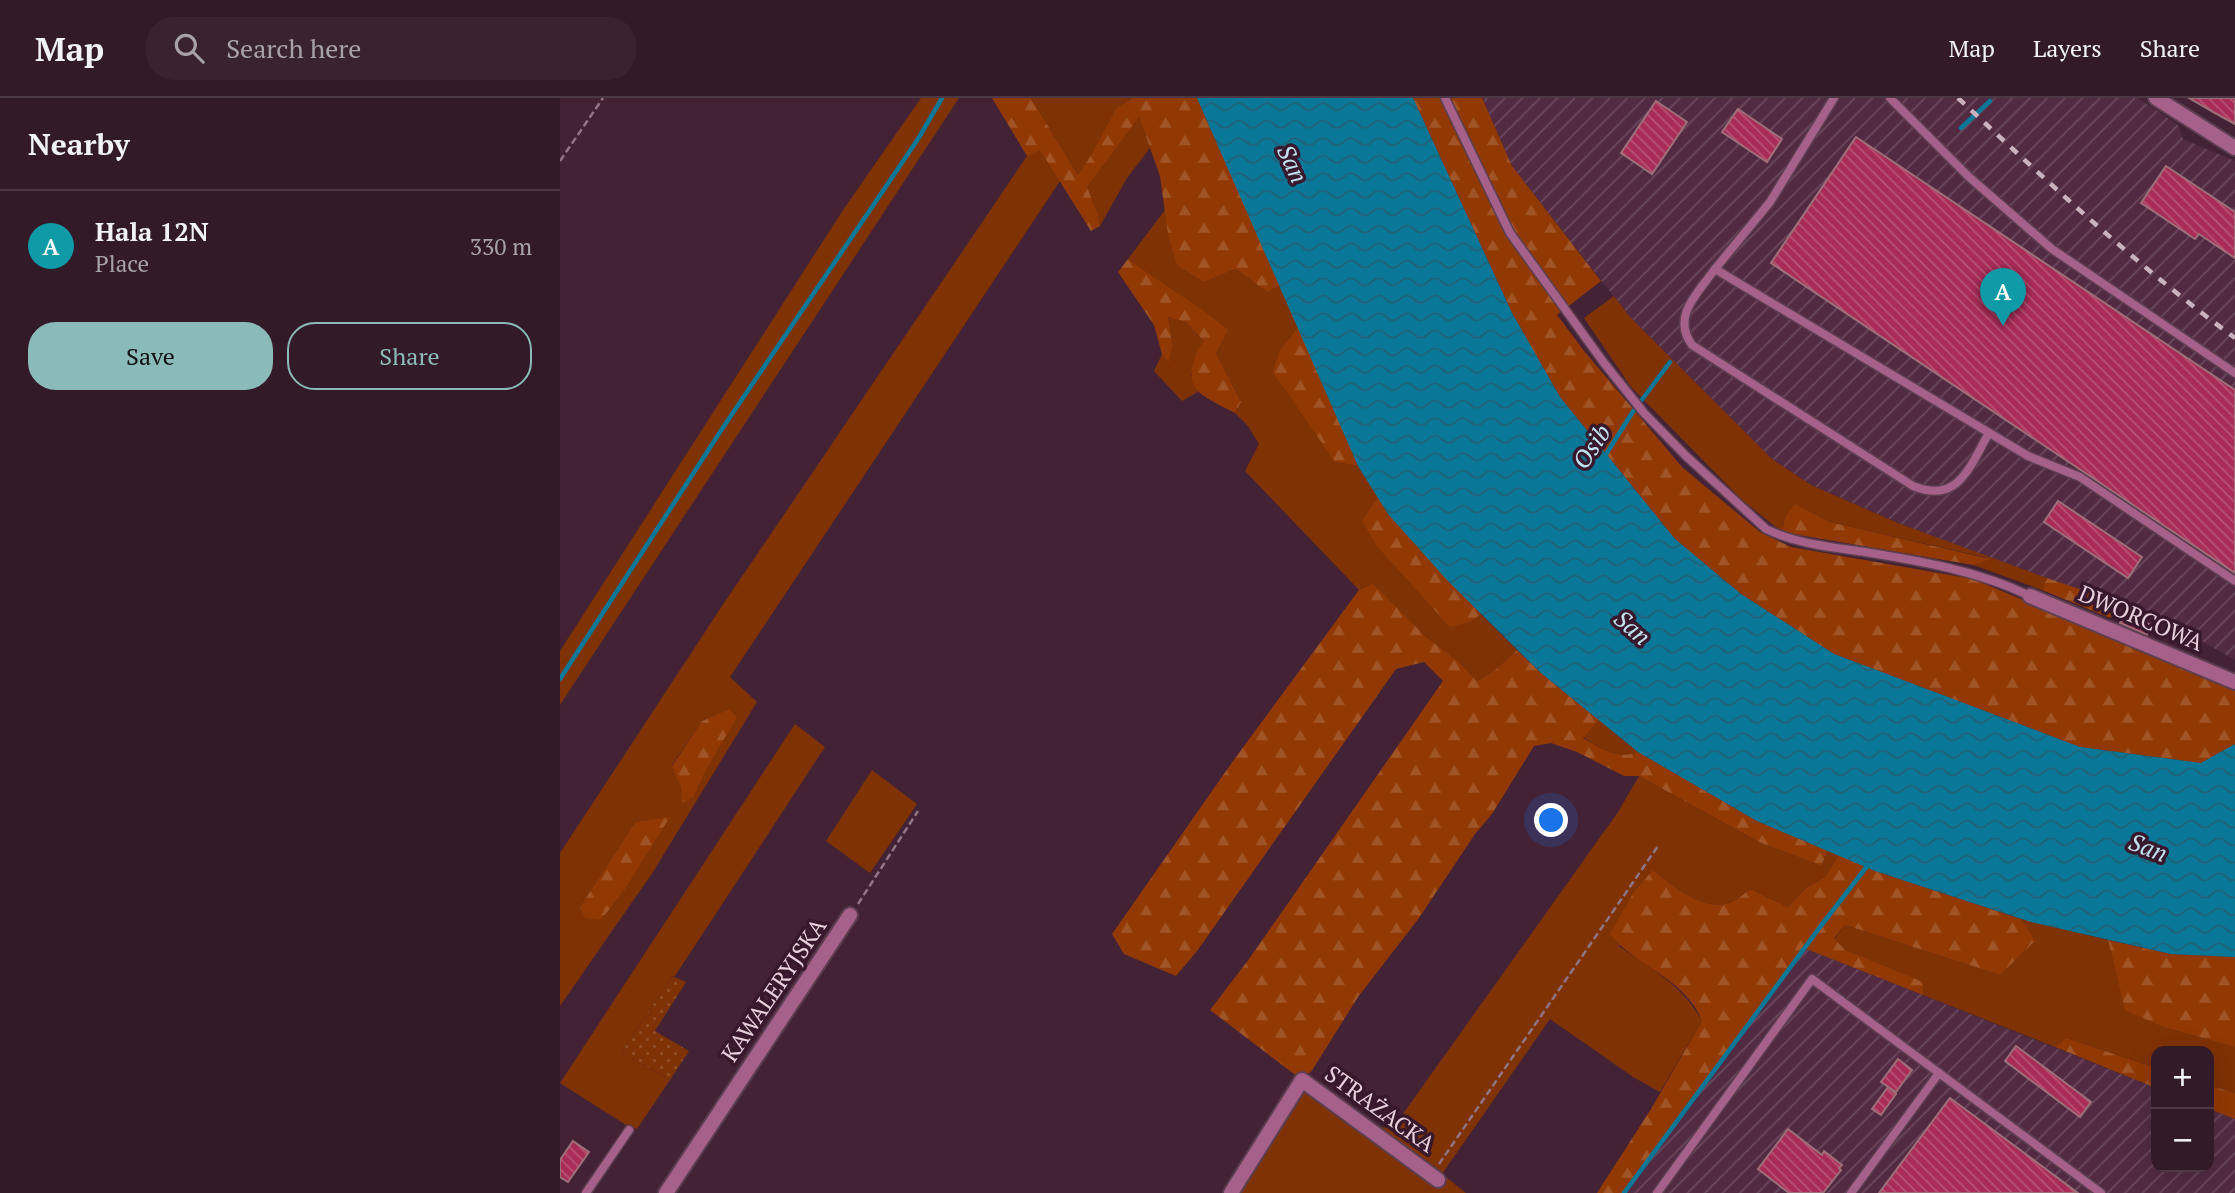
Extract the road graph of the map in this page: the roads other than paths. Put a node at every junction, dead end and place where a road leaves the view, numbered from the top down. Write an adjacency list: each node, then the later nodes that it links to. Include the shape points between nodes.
1 (1445, 98): 10 (lane, via 1510,233 1545,284 1644,413 1766,529 1782,537 1978,575)
2 (1834, 98): 6 (lane, via 1770,202)
3 (1890, 98): 7 (lane, via 1969,177 2052,249)
4 (2156, 98): 5 (street)
5 (2235, 148)
6 (1715, 269): 8 (lane); 8 (lane, via 1686,310 1683,323 1692,345 1913,486 1927,492 1951,488 1962,480)
7 (2235, 373)
8 (1989, 433): 9 (lane, via 2028,456 2080,477)
9 (2235, 581)
10 (2030, 596): 11 (street, DWORCOWA)
11 (2235, 682)
12 (850, 915): 17 (street, KAWALERYJSKA)
13 (1939, 1073): 19 (lane, via 1812,979); 20 (lane); 21 (lane)
14 (629, 1130): 16 (lane)
15 (1435, 1177): 18 (street, STRAŻACKA, via 1302,1080)
16 (586, 1193)
17 (666, 1193)
18 (1231, 1193)
19 (1657, 1193)
20 (1851, 1193)
21 (2101, 1193)

